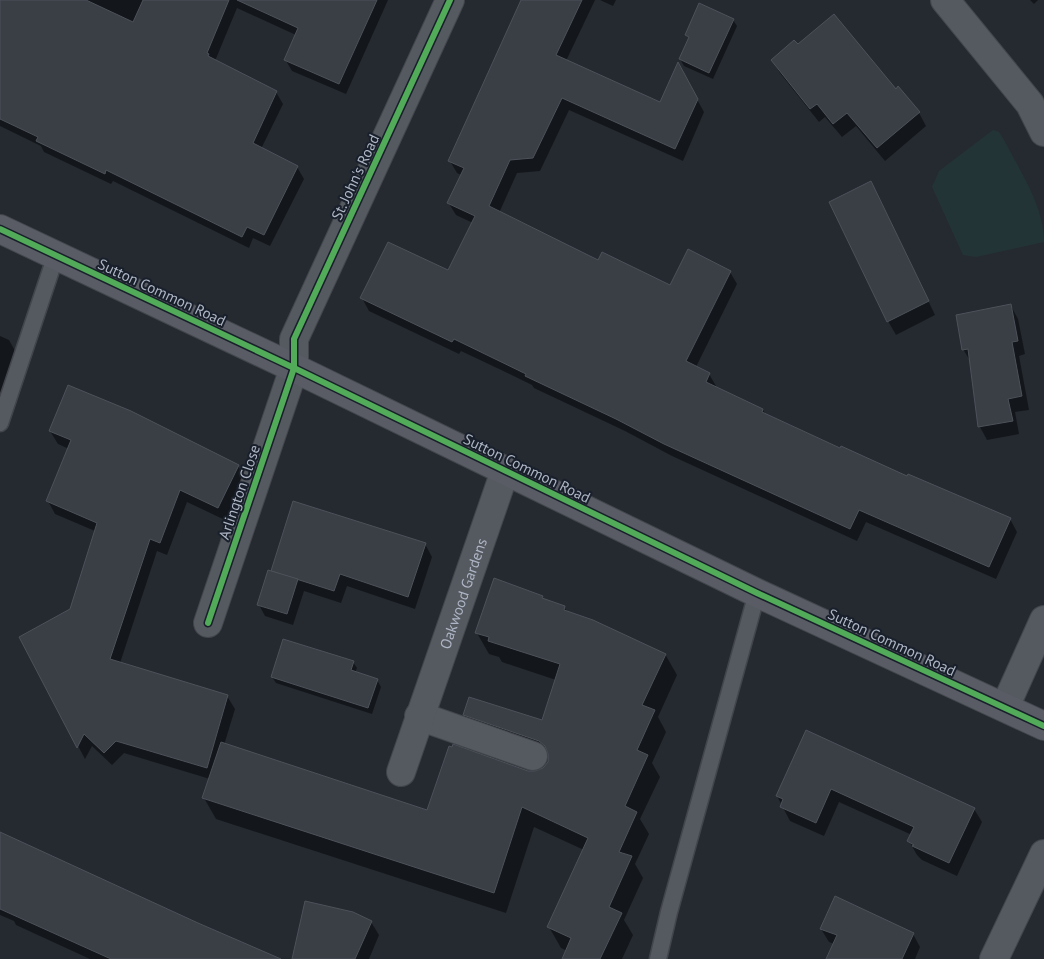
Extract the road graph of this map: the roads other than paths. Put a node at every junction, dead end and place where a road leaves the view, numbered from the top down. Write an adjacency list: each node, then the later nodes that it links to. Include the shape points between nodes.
1 (450, 0): 6 (street, St. John's Road, via 294,339)
2 (946, 0): 3 (street, via 1030,104)
3 (1044, 132)
4 (0, 229): 5 (main road, Sutton Common Road)
5 (56, 256): 6 (main road, Sutton Common Road); 7 (lane)
6 (294, 368): 8 (main road, Sutton Common Road); 11 (street, Arlington Close)
7 (0, 423)
8 (505, 471): 9 (main road, Sutton Common Road); 13 (street, Oakwood Gardens)
9 (757, 593): 12 (main road, Sutton Common Road); 18 (lane, via 668,912)
10 (1044, 620): 12 (street)
11 (208, 624)
12 (1005, 708): 14 (main road, Sutton Common Road)
13 (419, 716): 15 (street); 16 (street, Oakwood Gardens)
14 (1044, 726)
15 (533, 756)
16 (400, 772)
17 (1044, 854): 19 (street)
18 (658, 959)
19 (994, 959)

